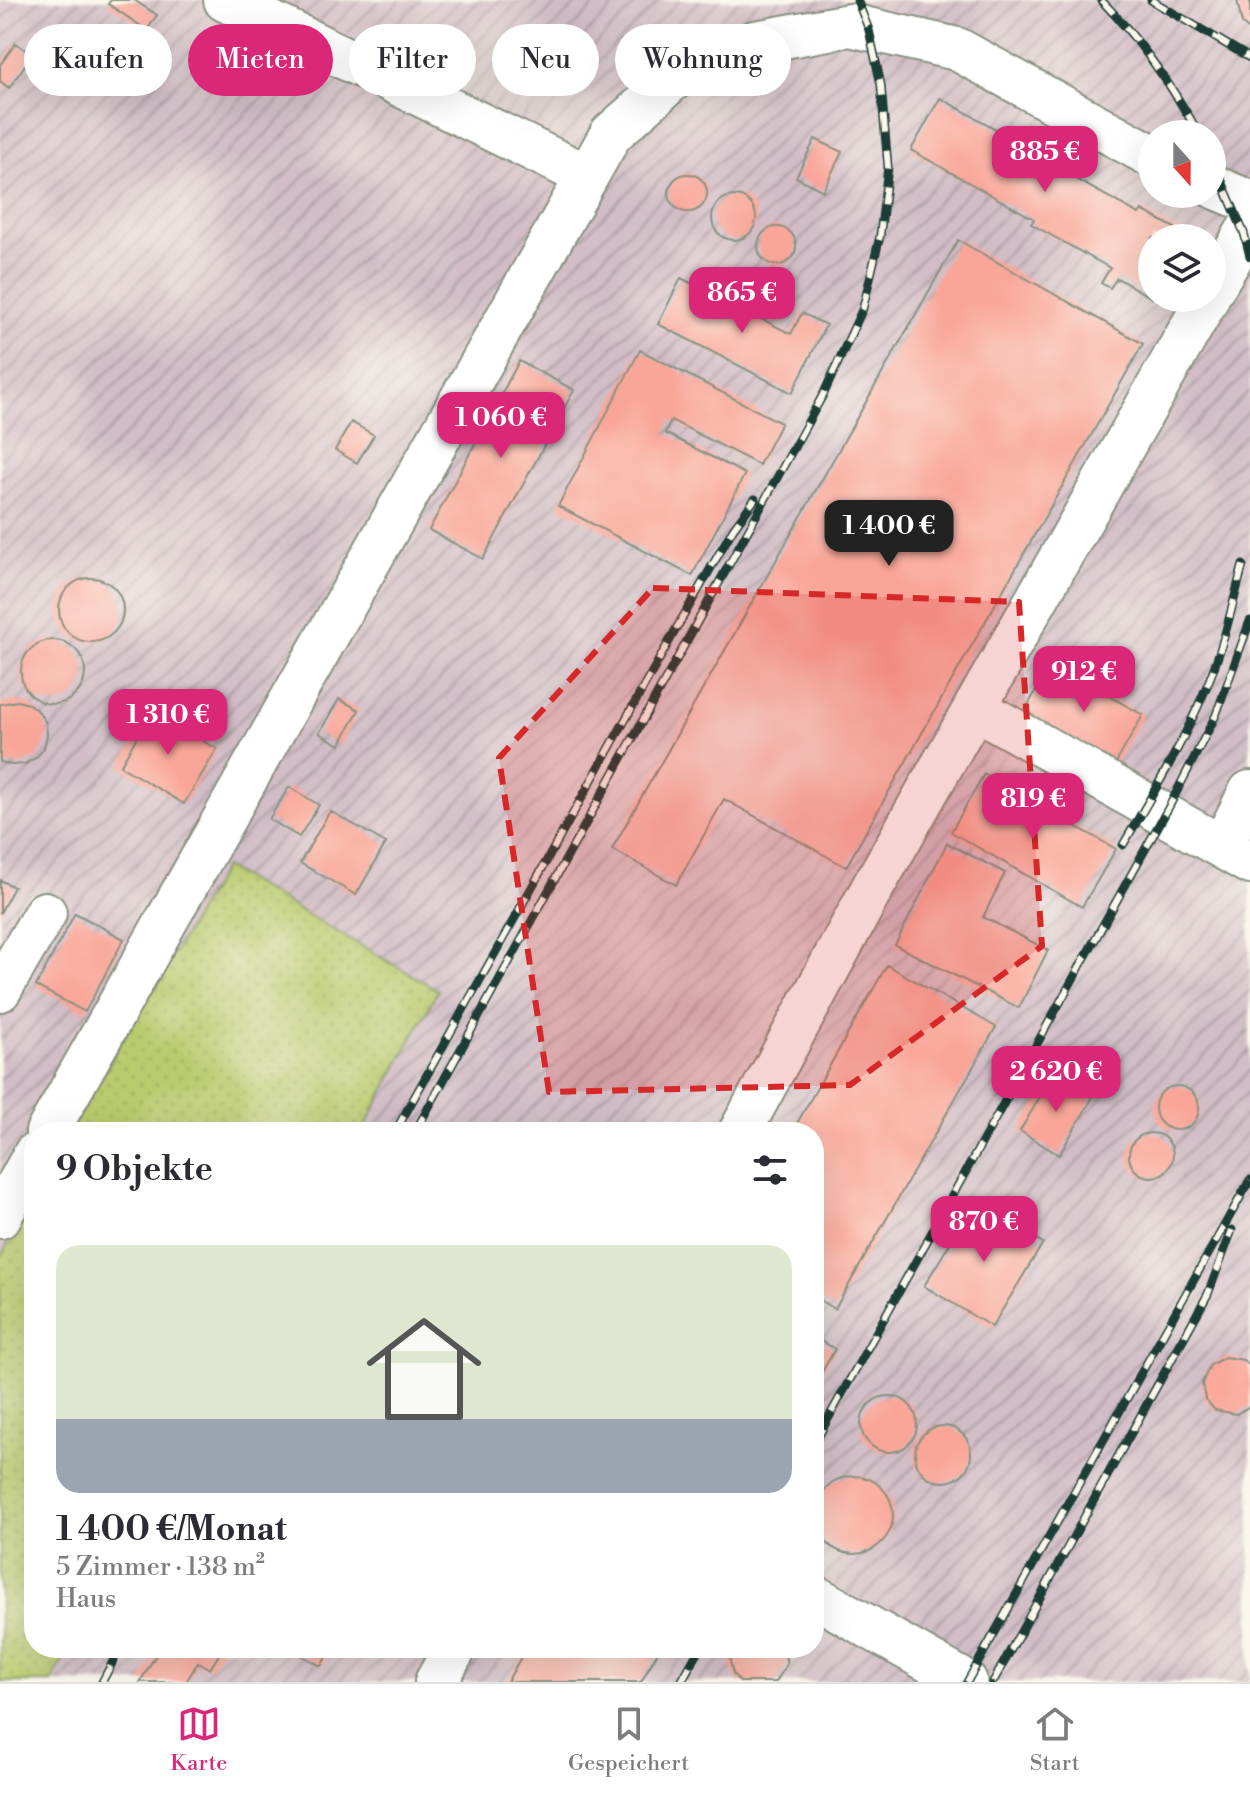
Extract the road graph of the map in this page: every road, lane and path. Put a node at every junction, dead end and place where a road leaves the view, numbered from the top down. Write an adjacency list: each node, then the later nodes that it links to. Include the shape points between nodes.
1 (225, 0): 3 (lane)
2 (1138, 148): 3 (lane, via 957,49 850,25 755,42 678,75 611,134)
3 (587, 176): 14 (lane)
4 (1226, 192): 5 (lane)
5 (1250, 202)
6 (1250, 226): 7 (lane)
7 (1226, 266)
8 (1200, 312): 9 (lane)
9 (975, 708): 11 (lane); 15 (lane)
10 (1250, 792): 11 (lane)
11 (1236, 855)
12 (45, 913): 13 (lane)
13 (0, 990)
14 (46, 1122)
15 (745, 1122)
16 (24, 1162): 17 (lane)
17 (0, 1217)
18 (824, 1602): 21 (lane)
19 (449, 1658): 20 (lane)
20 (436, 1682)
21 (966, 1682)

